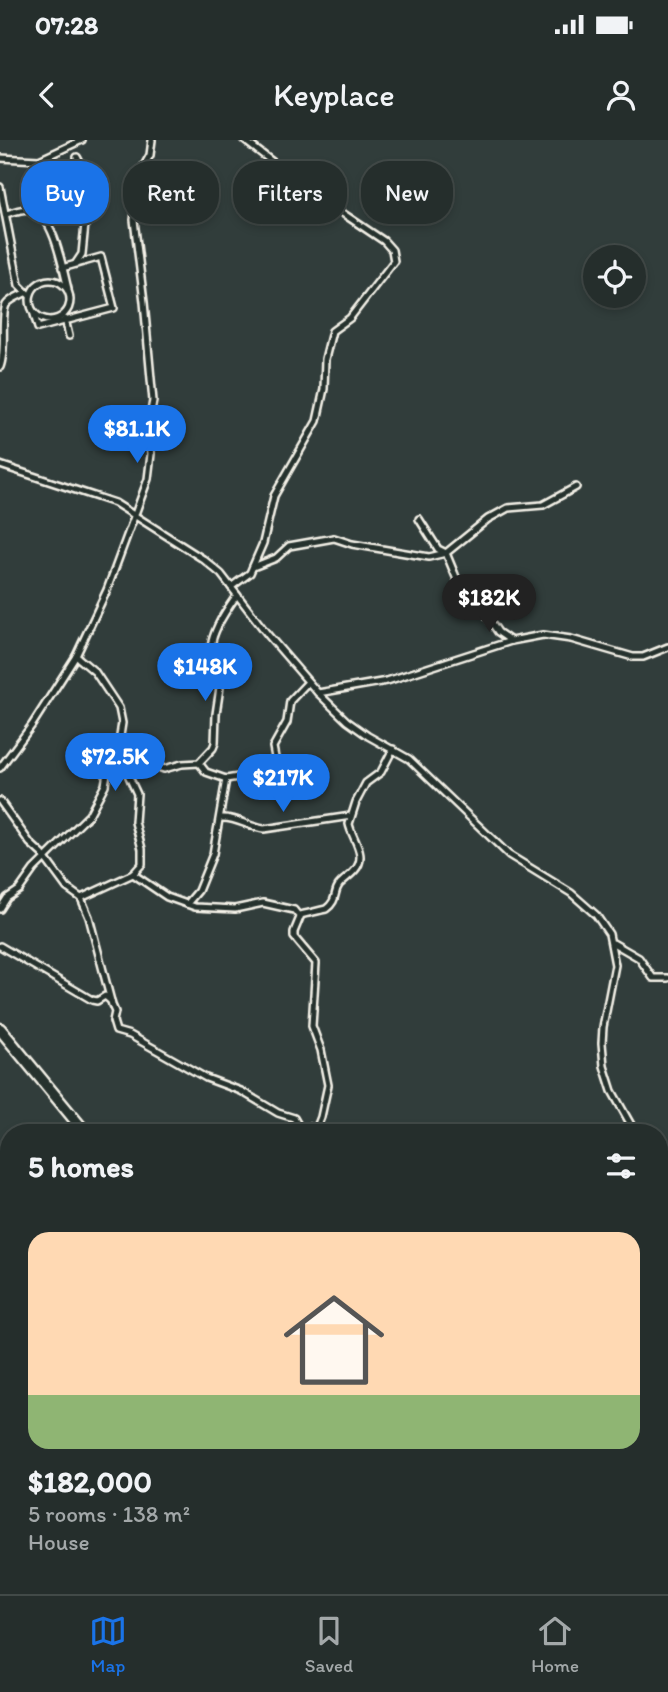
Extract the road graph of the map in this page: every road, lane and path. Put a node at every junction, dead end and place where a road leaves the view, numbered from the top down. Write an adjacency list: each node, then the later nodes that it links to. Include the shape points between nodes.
1 (82, 140): 5 (street, via 39,160)
2 (152, 140): 18 (street, via 134,210 153,401 148,479)
3 (244, 140): 21 (street, via 375,234 394,255 352,315 332,331 317,421 274,496)
4 (77, 157): 8 (street, via 87,175 93,216 85,224 82,254)
5 (0, 158)
6 (0, 187): 7 (street)
7 (6, 214): 9 (street, via 28,209 44,216); 11 (street, via 19,285)
8 (76, 264): 9 (street); 13 (street, via 101,257 114,308)
9 (62, 268): 10 (street)
10 (69, 292): 11 (street, via 62,284 46,280); 13 (street)
11 (28, 295): 12 (street); 15 (street, via 8,302 5,309)
12 (33, 311): 13 (street, via 46,321); 13 (street, via 38,328)
13 (64, 318): 14 (street)
14 (69, 336)
15 (0, 367)
16 (0, 465): 18 (street, via 104,498)
17 (576, 487): 20 (street, via 543,505 508,508)
18 (134, 513): 22 (street, via 203,559); 26 (street, via 112,578)
19 (419, 519): 20 (street, via 438,549)
20 (446, 553): 21 (street, via 429,557 334,538 289,546 276,558); 24 (street, via 458,582 498,632)
21 (253, 566): 22 (street)
22 (231, 587): 23 (street)
23 (237, 595): 27 (street); 31 (street, via 221,617 214,639 212,656 222,678 215,743)
24 (511, 641): 25 (street, via 560,637 633,657); 28 (street, via 387,681)
25 (668, 647)
26 (76, 656): 30 (street, via 94,672 119,708); 32 (street)
27 (308, 682): 28 (street); 33 (street, via 290,701 286,722 273,747 276,770)
28 (318, 693): 29 (street, via 357,729)
29 (393, 749): 35 (street, via 382,772 366,783); 43 (street, via 509,855 584,903 604,924)
30 (119, 754): 31 (street, via 164,769); 37 (street, via 108,768 105,785 89,815); 38 (street, via 137,794 135,822 142,864)
31 (199, 763): 33 (street, via 206,772)
32 (0, 768)
33 (226, 779): 36 (street)
34 (0, 801): 37 (street)
35 (351, 816): 36 (street, via 264,829); 42 (street, via 350,828 360,857 357,868 339,885 331,905)
36 (221, 818): 40 (street, via 202,882)
37 (45, 859): 39 (street, via 67,888); 41 (street)
38 (133, 874): 39 (street); 40 (street, via 167,897)
39 (81, 898): 46 (street)
40 (187, 904): 42 (street, via 235,909 263,903)
41 (0, 909)
42 (301, 915): 50 (street, via 294,937 316,963 312,1026 328,1085)
43 (612, 943): 45 (street, via 639,958 653,978); 51 (street, via 615,965 603,1027 603,1055 612,1090)
44 (0, 946): 46 (street, via 92,1000 105,996)
45 (668, 978)
46 (111, 1001): 49 (street, via 116,1031 294,1118)
47 (0, 1029): 48 (highway)
48 (78, 1124)
49 (297, 1124)
50 (319, 1124)
51 (631, 1124)

